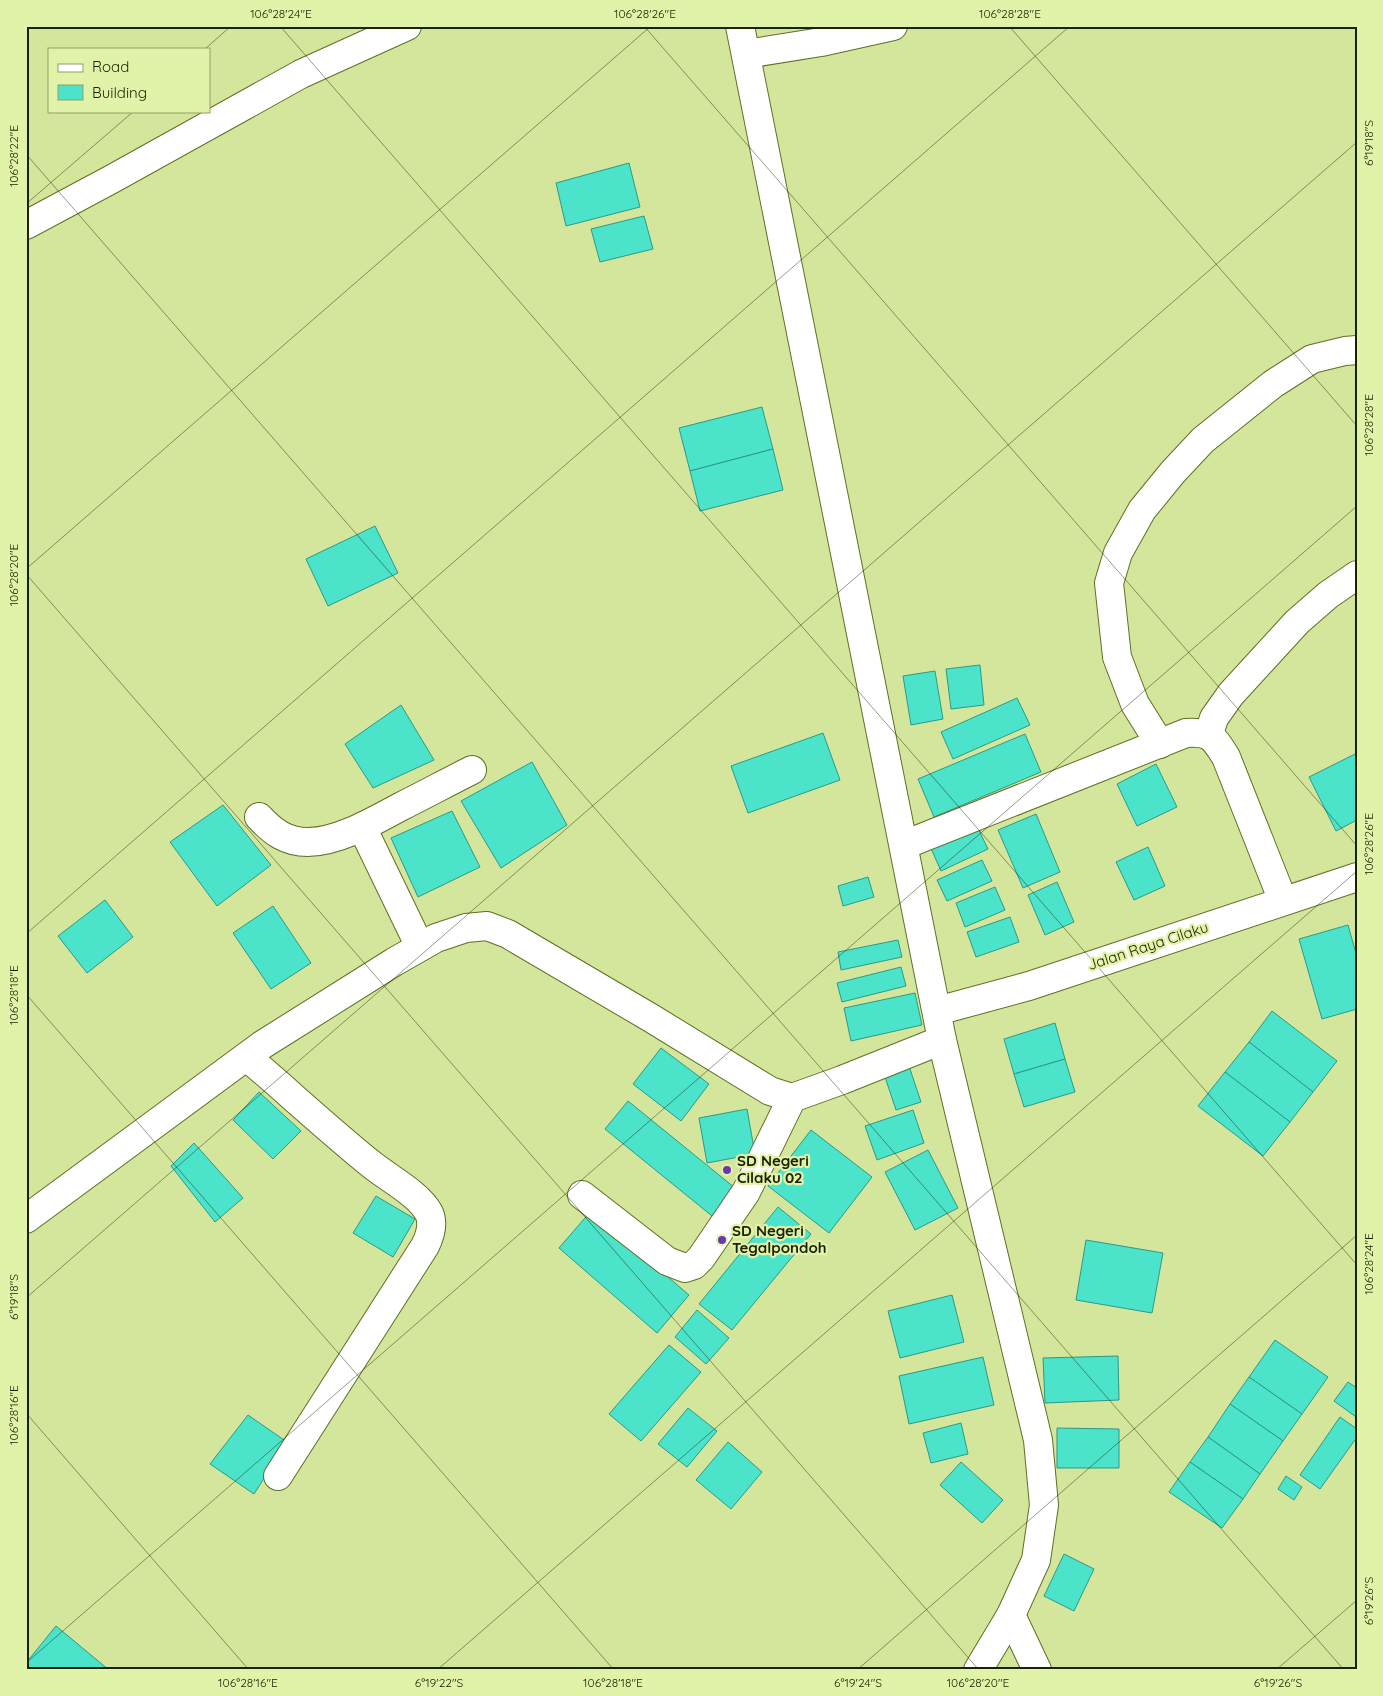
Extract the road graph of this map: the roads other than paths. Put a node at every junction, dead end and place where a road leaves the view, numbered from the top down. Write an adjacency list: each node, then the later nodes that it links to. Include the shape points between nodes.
1 (407, 26): 5 (street, via 302,74)
2 (740, 26): 4 (street)
3 (893, 26): 4 (street)
4 (746, 54): 13 (street)
5 (26, 225)
6 (1357, 350): 9 (street, via 1312,359 1273,384 1203,440 1142,510 1118,553 1109,583 1117,657 1135,704)
7 (1357, 575): 8 (street, via 1297,622 1231,694 1214,718)
8 (1209, 734): 9 (street, via 1186,734); 15 (street, via 1226,757)
9 (1160, 744): 13 (street)
10 (472, 770): 12 (street)
11 (259, 817): 12 (street, via 272,831 286,839 309,842 341,836)
12 (362, 827): 16 (street)
13 (904, 845): 17 (street)
14 (1357, 877): 15 (street, Jalan Raya Cilaku)
15 (1283, 901): 17 (street, Jalan Raya Cilaku, via 1029,986)
16 (420, 947): 19 (street); 20 (street, via 466,928 487,926 508,934 770,1091)
17 (937, 1011): 18 (street)
18 (942, 1040): 20 (street); 24 (street, via 1038,1440 1044,1504 1036,1560)
19 (247, 1057): 22 (street); 23 (street, via 424,1206 431,1221 425,1246)
20 (792, 1098): 21 (street, via 746,1192 694,1265 685,1268 667,1261)
21 (582, 1195)
22 (26, 1219)
23 (278, 1476)
24 (1011, 1614): 25 (street); 26 (street)
25 (978, 1670)
26 (1037, 1670)

